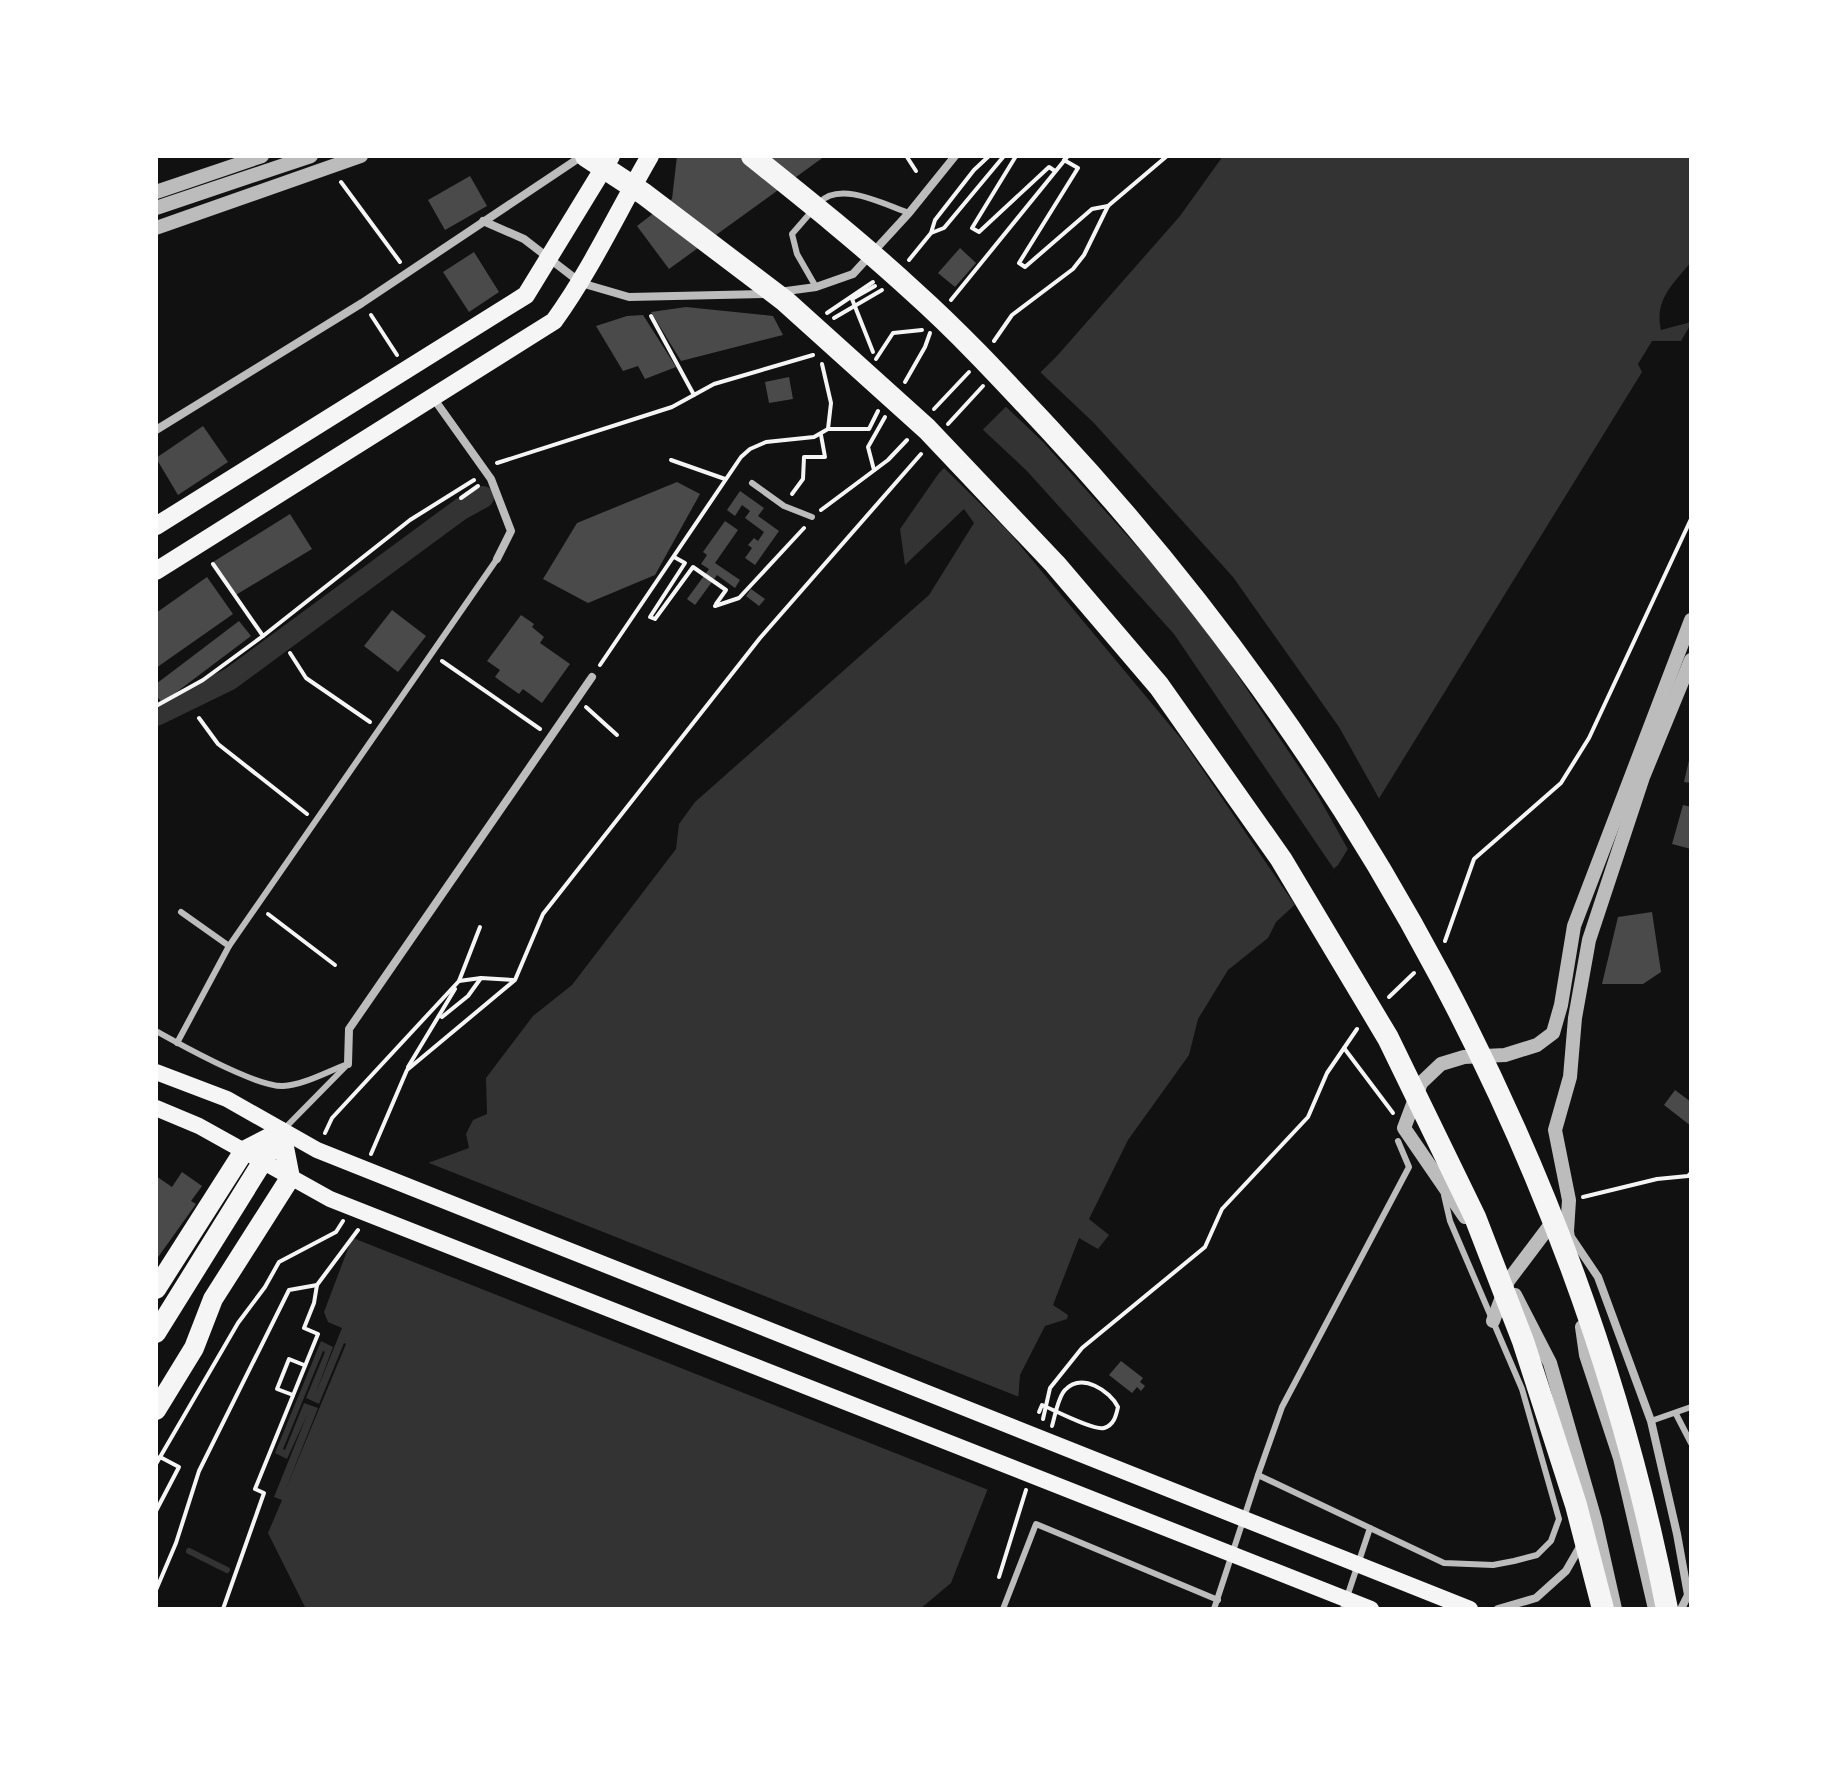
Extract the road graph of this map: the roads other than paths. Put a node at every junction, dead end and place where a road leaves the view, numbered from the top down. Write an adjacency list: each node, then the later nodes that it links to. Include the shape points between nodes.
1 (262, 156): 9 (street)
2 (311, 156): 10 (street)
3 (361, 156): 13 (street)
4 (584, 156): 12 (street); 61 (highway, via 644,194 785,301 927,429 1055,564 1159,686 1281,859 1388,1038 1475,1217 1523,1341)
5 (611, 156): 14 (main road)
6 (650, 156): 15 (main road)
7 (752, 156): 64 (highway, via 916,293 1111,495 1220,631 1336,796 1425,946 1489,1073 1556,1226 1611,1383)
8 (955, 156): 11 (street)
9 (156, 192)
10 (156, 208)
11 (909, 213): 16 (street, via 853,274); 16 (lane, via 846,192 825,197 792,234)
12 (483, 221): 14 (street, via 524,239); 18 (street)
13 (156, 228)
14 (548, 257): 15 (street); 21 (main road, via 526,295)
15 (581, 283): 16 (street, via 629,297 761,294); 17 (main road, via 554,321)
16 (816, 287)
17 (433, 398): 22 (street, via 499,499 511,531); 23 (main road)
18 (156, 430)
19 (752, 483): 20 (lane, via 784,506)
20 (812, 517)
21 (156, 526)
22 (497, 559): 28 (lane)
23 (156, 571)
24 (1691, 620): 35 (street, via 1574,926 1553,1033 1537,1045 1505,1055 1441,1064 1421,1083)
25 (1691, 660): 40 (street, via 1643,777 1589,940 1570,1077 1555,1130)
26 (592, 677): 31 (street, via 349,1029)
27 (181, 912): 28 (lane)
28 (229, 946): 30 (lane)
29 (156, 1031): 30 (lane)
30 (177, 1043): 31 (lane, via 279,1086)
31 (348, 1064): 34 (lane)
32 (156, 1072): 34 (main road, via 227,1099)
33 (156, 1108): 36 (main road)
34 (281, 1132): 36 (highway); 37 (highway); 38 (highway); 59 (main road)
35 (1401, 1134): 39 (street); 51 (lane, via 1409,1167 1282,1407)
36 (244, 1151): 37 (main road); 43 (highway)
37 (264, 1163): 38 (main road); 45 (highway)
38 (290, 1178): 47 (highway, via 213,1299 194,1348); 58 (main road, via 330,1199)
39 (1441, 1181): 42 (street); 44 (lane, via 1450,1221)
40 (1569, 1200): 41 (street); 42 (street)
41 (1567, 1231): 49 (street, via 1598,1277); 63 (street, via 1586,1355 1620,1458)
42 (1508, 1281): 44 (street); 52 (street, via 1550,1363)
43 (156, 1289)
44 (1493, 1321): 53 (lane, via 1522,1389 1559,1519 1551,1541 1537,1555 1514,1561 1454,1564)
45 (156, 1333)
46 (1691, 1407): 48 (lane)
47 (156, 1410)
48 (1676, 1414): 49 (lane); 50 (lane)
49 (1651, 1421): 65 (street, via 1688,1595)
50 (1691, 1443)
51 (1258, 1475): 53 (lane); 54 (lane)
52 (1595, 1520): 60 (street, via 1566,1571 1536,1598); 62 (street)
53 (1370, 1528): 57 (lane)
54 (1218, 1600): 55 (lane, via 1036,1524); 56 (lane)
55 (1003, 1609)
56 (1214, 1609)
57 (1343, 1609)
58 (1371, 1609)
59 (1470, 1609)
60 (1498, 1609)
61 (1603, 1609)
62 (1615, 1609)
63 (1655, 1609)
64 (1667, 1609)
65 (1681, 1609)

